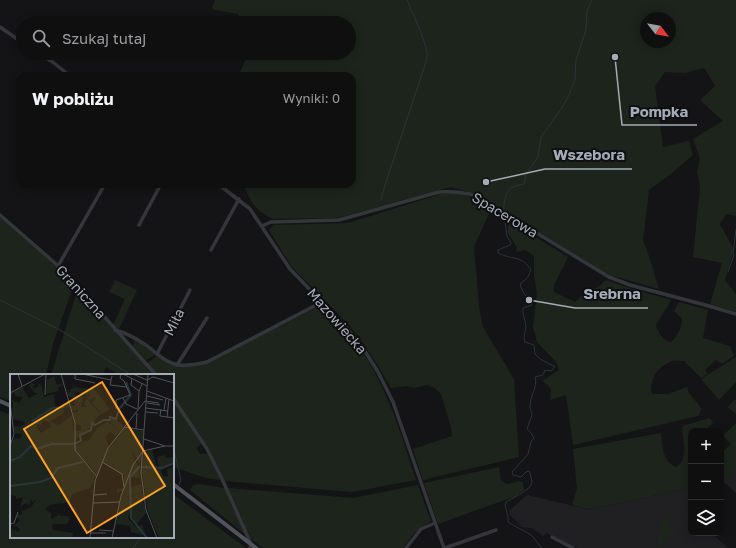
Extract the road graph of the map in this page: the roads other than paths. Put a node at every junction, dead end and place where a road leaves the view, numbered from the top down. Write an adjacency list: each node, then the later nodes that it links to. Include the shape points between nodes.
1 (0, 27): 2 (street)
2 (16, 38)
3 (50, 60): 4 (street)
4 (65, 72)
5 (103, 188): 13 (street)
6 (159, 188): 10 (street)
7 (224, 188): 8 (street, Mazowiecka)
8 (239, 199): 11 (street, Mazowiecka); 12 (street)
9 (0, 215): 13 (street, Graniczna)
10 (139, 225)
11 (262, 226): 15 (street, Mazowiecka, via 290,269); 16 (street, Spacerowa, via 270,222 339,220 439,192 470,194 608,277)
12 (211, 250)
13 (58, 266): 18 (street, Graniczna)
14 (190, 290): 19 (street, Miła)
15 (322, 302): 20 (street, via 207,362); 26 (street, Mazowiecka, via 354,337 378,372 395,407)
16 (736, 314)
17 (208, 318): 20 (street)
18 (115, 330): 19 (street, via 131,336); 21 (street, Graniczna)
19 (157, 354): 20 (street)
20 (178, 365)
21 (155, 374)
22 (174, 400): 29 (street, via 207,449 224,482)
23 (0, 401): 24 (main road)
24 (10, 406)
25 (174, 485): 29 (main road)
26 (435, 525): 31 (street, via 421,529); 32 (street, Mazowiecka)
27 (496, 530): 32 (street)
28 (552, 537): 33 (street)
29 (250, 546): 30 (main road)
30 (256, 548)
31 (406, 548)
32 (444, 548)
33 (573, 548)

